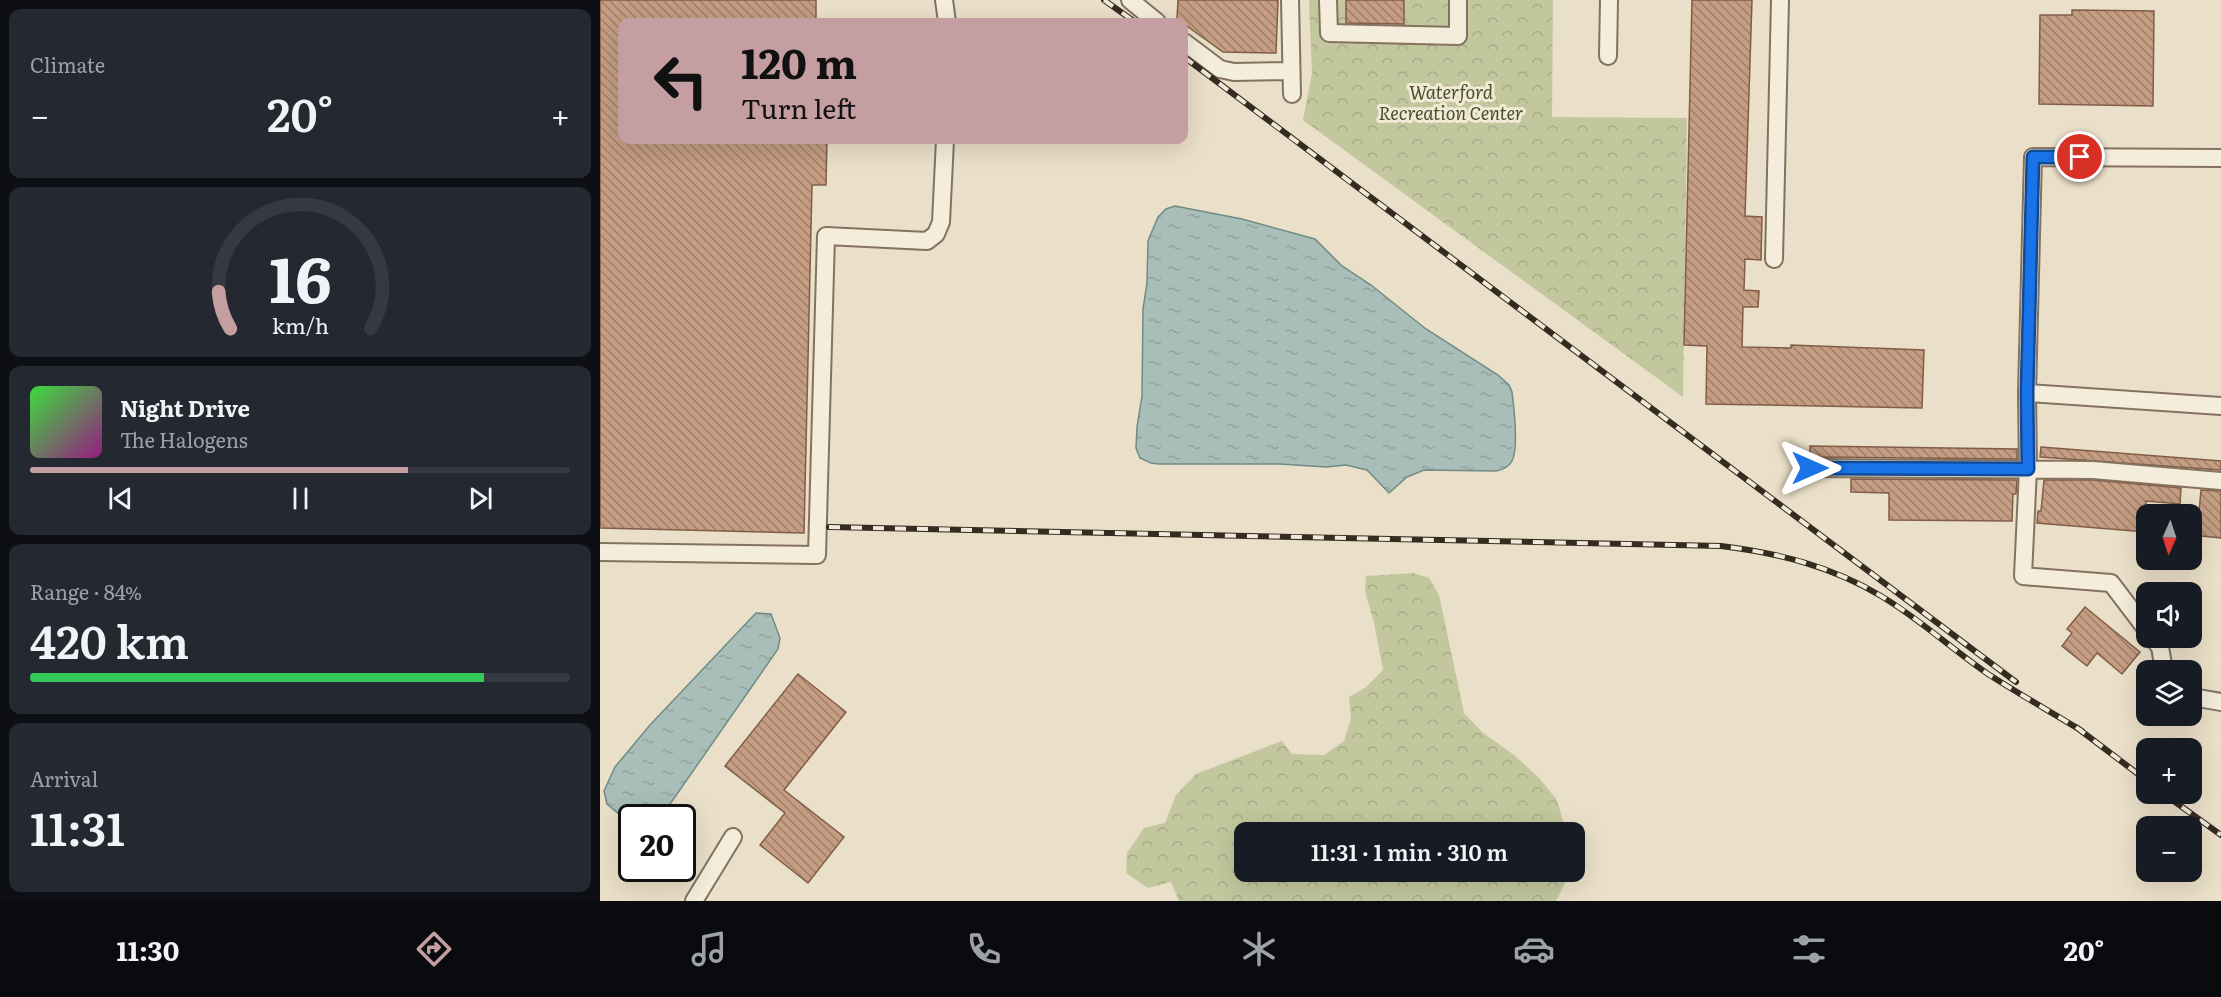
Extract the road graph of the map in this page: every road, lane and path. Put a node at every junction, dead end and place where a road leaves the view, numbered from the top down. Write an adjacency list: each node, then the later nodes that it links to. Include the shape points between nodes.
1 (944, 0): 8 (lane)
2 (1130, 0): 9 (lane)
3 (1290, 0): 12 (lane)
4 (1328, 0): 5 (lane, via 1329,33 1458,36)
5 (1458, 0)
6 (1609, 0): 11 (lane)
7 (1780, 0): 16 (lane)
8 (946, 18)
9 (1152, 18)
10 (1188, 45): 12 (lane, via 1220,69)
11 (1608, 56)
12 (1290, 71): 13 (lane)
13 (1292, 94)
14 (945, 144): 22 (lane, via 941,222 936,234 927,241 826,236 817,555)
15 (2221, 158): 17 (lane, via 2033,157)
16 (1774, 259)
17 (2027, 393): 18 (lane); 20 (lane)
18 (2221, 406)
19 (1810, 468): 20 (lane)
20 (2028, 469): 21 (lane, via 2093,470); 23 (lane, via 2023,576 2111,583)
21 (2221, 481)
22 (600, 552)
23 (2136, 616)
24 (2202, 699): 25 (lane)
25 (2221, 702)
26 (733, 837): 27 (lane)
27 (694, 901)

